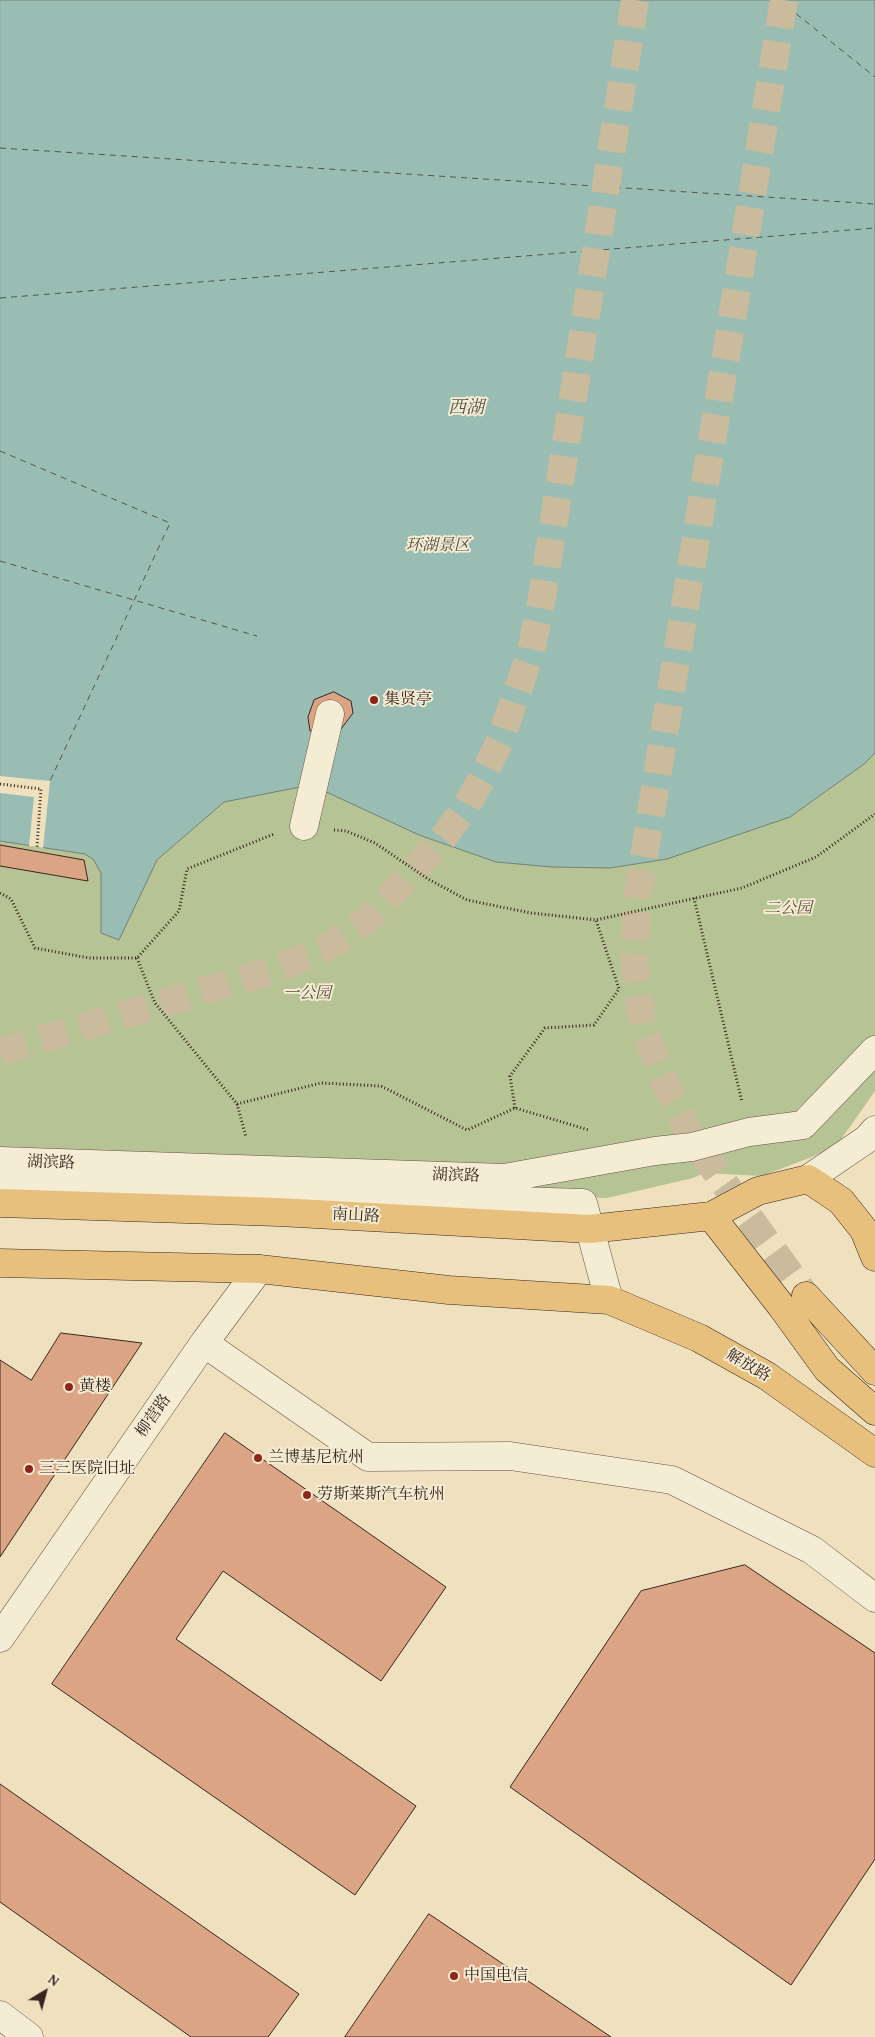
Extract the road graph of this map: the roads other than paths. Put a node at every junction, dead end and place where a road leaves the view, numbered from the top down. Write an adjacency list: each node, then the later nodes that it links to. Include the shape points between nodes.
1 (330, 714): 2 (street)
2 (304, 826)
3 (875, 1050): 5 (street, 湖滨路, via 803,1125 749,1132 692,1147 504,1178)
4 (875, 1130): 6 (street)
5 (0, 1161)
6 (808, 1179): 9 (main road, via 758,1192); 11 (main road, via 841,1201 864,1230)
7 (0, 1183): 10 (street, via 583,1203)
8 (0, 1203): 10 (main road, 南山路, via 278,1212)
9 (711, 1216): 10 (main road, 南山路); 18 (main road, via 827,1369)
10 (590, 1230): 15 (street)
11 (875, 1257)
12 (0, 1263): 13 (main road)
13 (259, 1269): 15 (main road, via 449,1290); 16 (street, 柳营路)
14 (806, 1296): 17 (main road)
15 (609, 1300): 19 (main road, 解放路, via 699,1338 767,1376)
16 (204, 1343): 20 (street, via 368,1457 510,1456 672,1480 812,1550); 21 (street, 柳营路)
17 (875, 1371)
18 (875, 1411)
19 (875, 1453)
20 (875, 1598)
21 (0, 1638)
22 (0, 2015): 23 (street)
23 (30, 2037)

